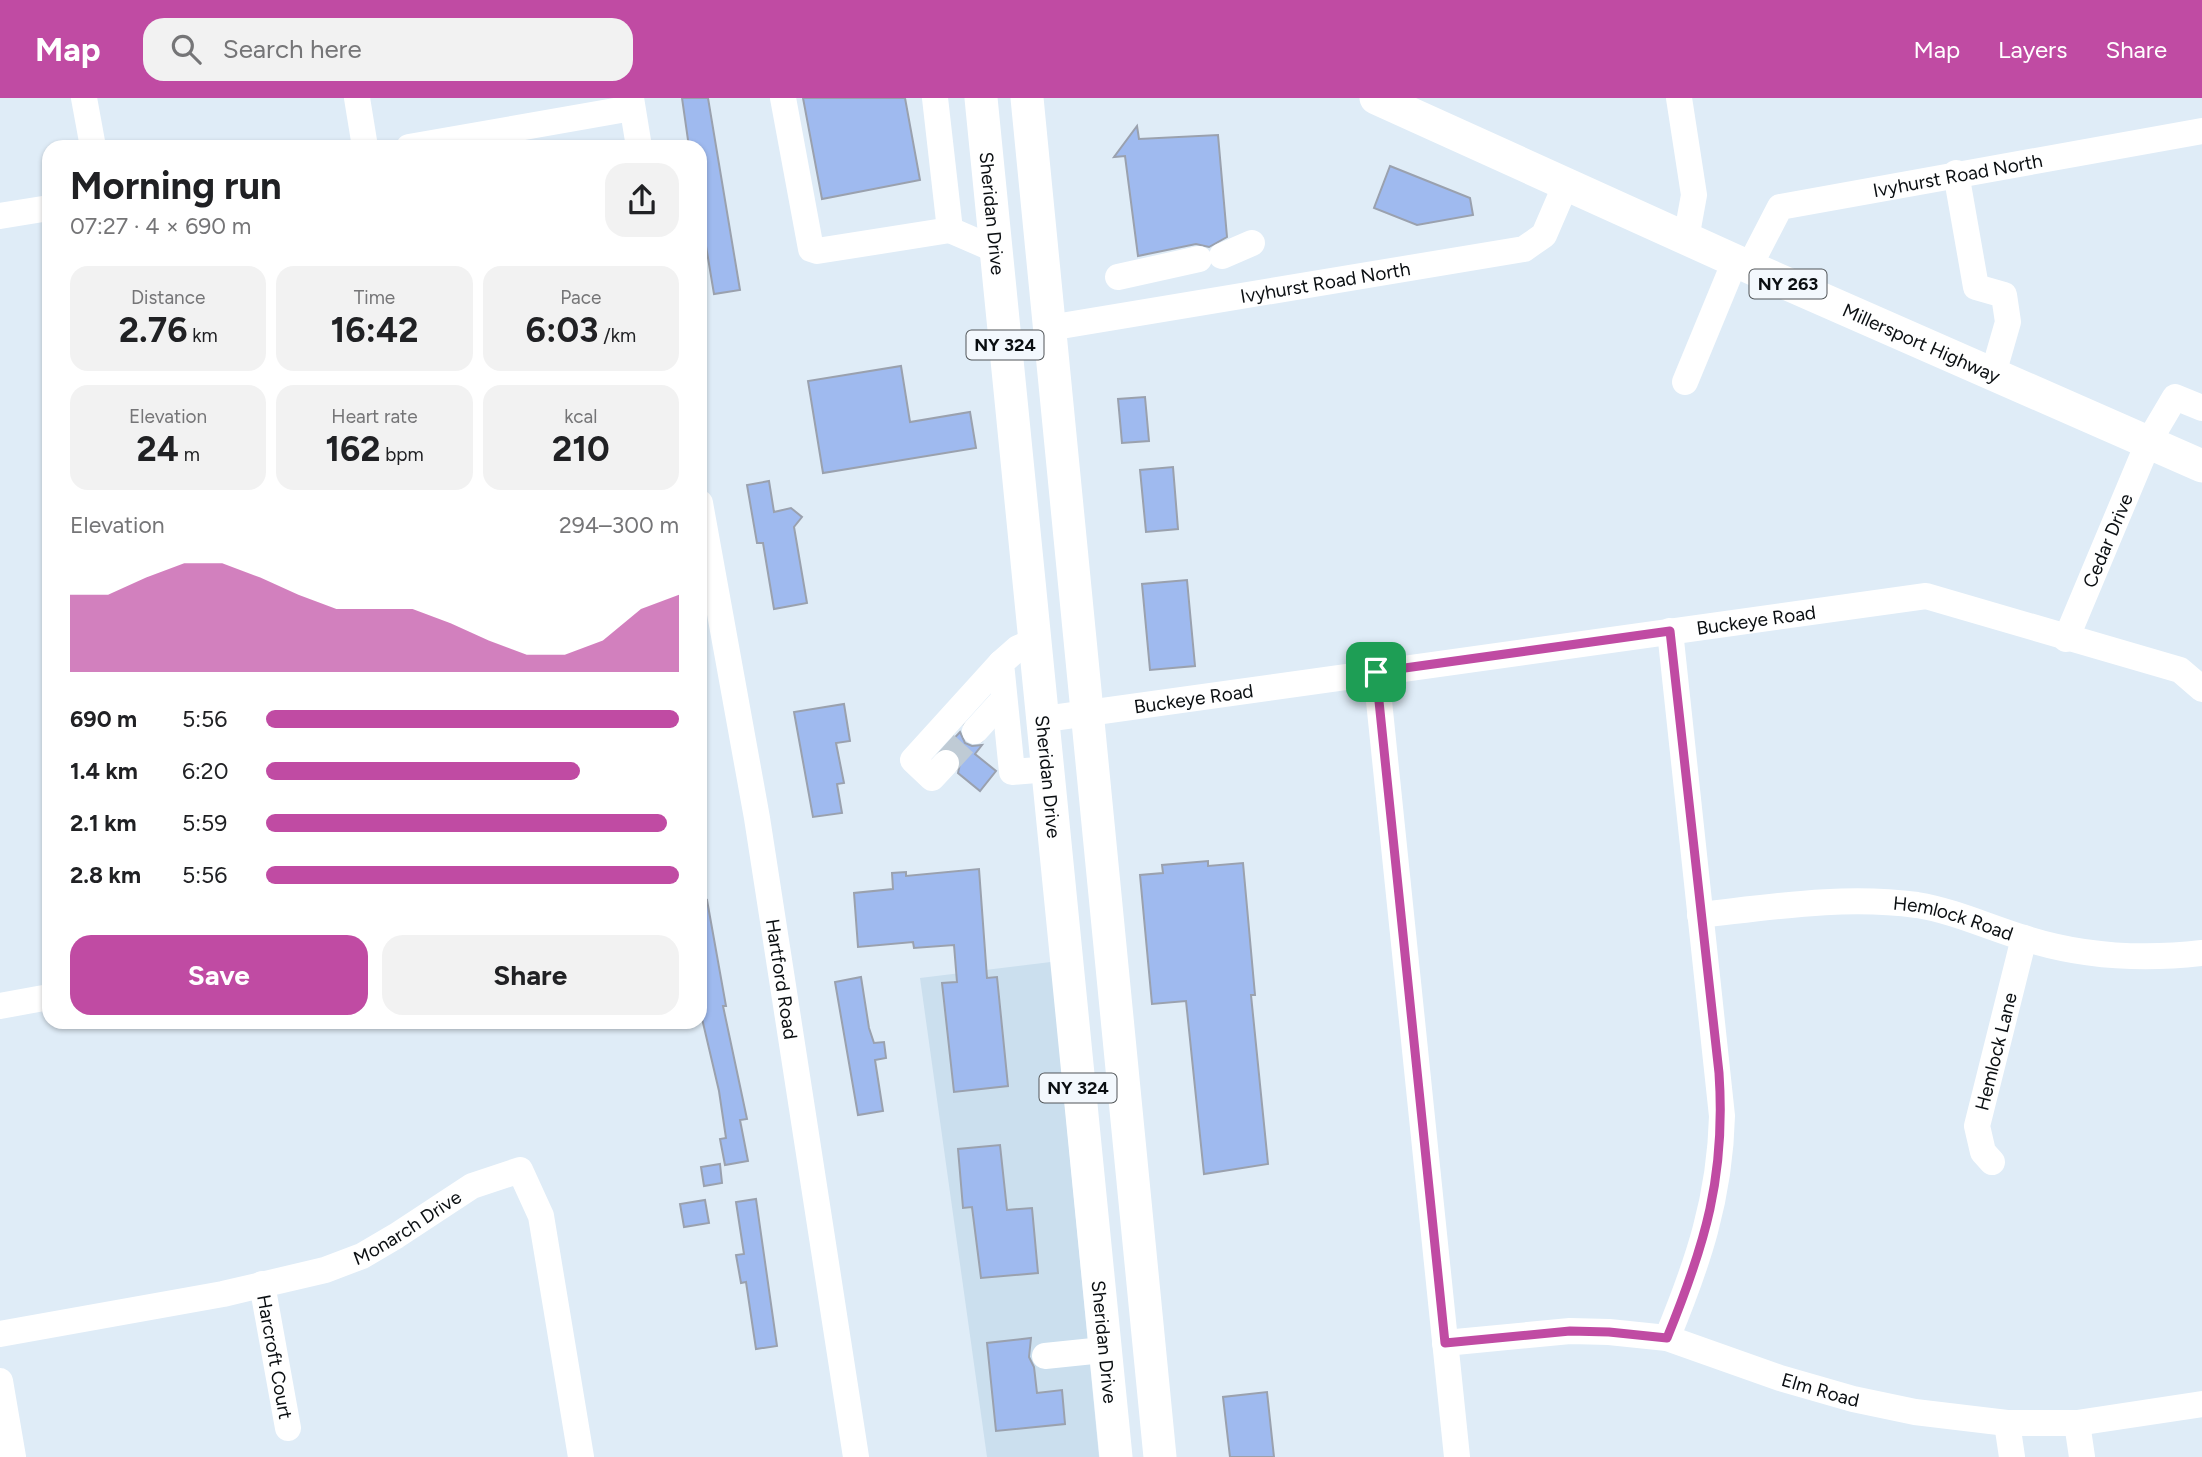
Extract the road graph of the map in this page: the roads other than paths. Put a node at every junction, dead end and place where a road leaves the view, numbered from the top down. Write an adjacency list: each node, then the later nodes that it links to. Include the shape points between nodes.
1 (84, 98): 11 (street)
2 (357, 98): 12 (street)
3 (783, 98): 19 (street, via 811,248 817,251)
4 (935, 98): 19 (street)
5 (981, 98): 22 (main road, Sheridan Drive / NY 324)
6 (1027, 98): 25 (main road, NY 324)
7 (1376, 98): 16 (main road, Millersport Highway / NY 263)
8 (1679, 98): 20 (street, via 1694,195)
9 (632, 103): 13 (street); 14 (street)
10 (2202, 131): 15 (street, Ivyhurst Road North)
11 (92, 140)
12 (364, 140)
13 (444, 140)
14 (638, 140)
15 (1956, 173): 23 (street, Ivyhurst Road North, via 1780,207); 26 (street, via 1976,287 2004,295 2008,322)
16 (1566, 184): 20 (main road, Millersport Highway / NY 263); 25 (street, Ivyhurst Road North, via 1544,235 1524,248)
17 (42, 209): 18 (street)
18 (0, 216)
19 (950, 230): 22 (street)
20 (1686, 239): 23 (main road, Millersport Highway / NY 263)
21 (1252, 243): 24 (street, via 1210,257)
22 (996, 250): 37 (main road, Sheridan Drive / NY 324)
23 (1742, 264): 26 (main road, Millersport Highway / NY 263); 27 (street)
24 (1118, 276)
25 (1049, 328): 42 (main road, NY 324)
26 (1993, 374): 31 (main road, Millersport Highway / NY 263)
27 (1685, 382)
28 (2202, 384): 29 (street)
29 (2175, 397): 30 (street); 31 (street, Cedar Drive)
30 (2202, 408)
31 (2149, 441): 32 (main road, Millersport Highway / NY 263); 36 (street, Cedar Drive)
32 (2202, 466)
33 (707, 589): 35 (street, Hartford Road)
34 (1670, 631): 36 (street, Buckeye Road, via 1926,596); 39 (street, Buckeye Road); 47 (street)
35 (711, 638): 66 (street, Hartford Road, via 759,832)
36 (2066, 639): 40 (street, Buckeye Road, via 2180,670)
37 (1036, 641): 38 (street); 43 (main road, Sheridan Drive / NY 324)
38 (1000, 663): 41 (street); 45 (street, via 913,760 932,778)
39 (1376, 672): 42 (street, Buckeye Road); 56 (street)
40 (2202, 689)
41 (1004, 699): 44 (street); 46 (street, via 1012,772)
42 (1087, 712): 43 (street, Buckeye Road); 68 (main road, NY 324)
43 (1045, 719): 46 (main road, Sheridan Drive / NY 324)
44 (975, 731)
45 (946, 763)
46 (1049, 769): 57 (main road, Sheridan Drive / NY 324)
47 (1700, 915): 48 (street, Hemlock Road, via 1824,901 1872,901 1953,913); 55 (street, via 1719,1073 1721,1134 1709,1225)
48 (2024, 938): 49 (street, Hemlock Road, via 2094,955 2129,958); 52 (street, Hemlock Lane, via 1977,1126 1981,1146)
49 (2202, 953)
50 (42, 998): 51 (street)
51 (0, 1006)
52 (1992, 1162)
53 (261, 1284): 54 (street, Monarch Drive); 63 (street, Harcroft Court); 65 (street, Monarch Drive, via 325,1270 362,1256 472,1186 520,1170 541,1216)
54 (0, 1334)
55 (1667, 1338): 56 (street, Elm Road, via 1570,1331); 61 (street, Elm Road, via 1765,1374 1853,1399)
56 (1445, 1343): 69 (street)
57 (1103, 1350): 58 (street); 67 (main road, Sheridan Drive / NY 324)
58 (1045, 1356)
59 (0, 1381): 64 (street)
60 (2202, 1404): 62 (street, Elm Road)
61 (2007, 1423): 62 (street, Elm Road); 70 (street)
62 (2077, 1423): 71 (street)
63 (288, 1428)
64 (13, 1457)
65 (581, 1457)
66 (856, 1457)
67 (1116, 1457)
68 (1160, 1457)
69 (1457, 1457)
70 (2012, 1457)
71 (2082, 1457)

